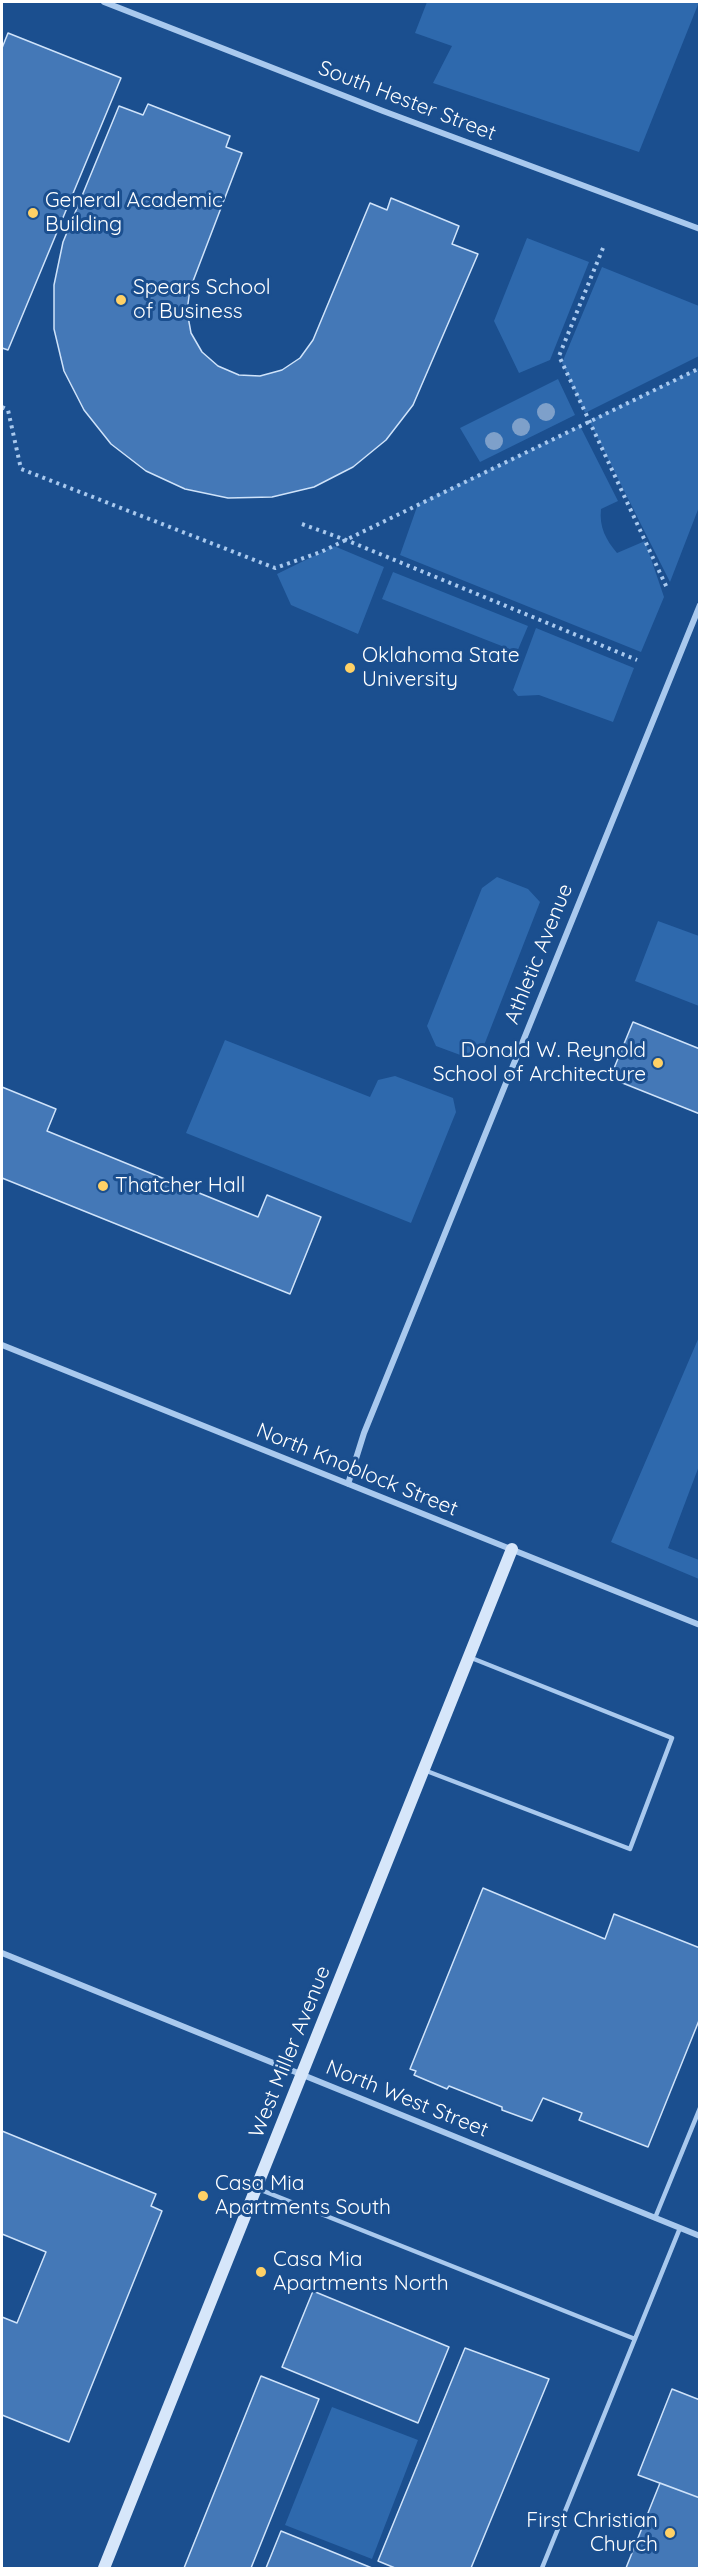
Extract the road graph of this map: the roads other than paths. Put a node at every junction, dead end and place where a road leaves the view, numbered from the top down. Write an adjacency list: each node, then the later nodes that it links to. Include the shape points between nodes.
1 (104, 2): 2 (street, South Hester Street)
2 (699, 229)
3 (699, 604): 5 (street, Athletic Avenue, via 373,1411)
4 (2, 1345): 5 (street, North Knoblock Street)
5 (348, 1484): 6 (street, North Knoblock Street)
6 (512, 1549): 7 (street, North Knoblock Street); 8 (street, West Miller Avenue)
7 (699, 1624)
8 (469, 1657): 9 (street, West Miller Avenue); 9 (lane, via 672,1738 630,1848)
9 (424, 1770): 11 (street, West Miller Avenue)
10 (2, 1953): 11 (street, North West Street)
11 (302, 2074): 13 (street, West Miller Avenue); 14 (street, North West Street)
12 (699, 2108): 14 (lane)
13 (256, 2188): 17 (lane); 18 (street, West Miller Avenue)
14 (655, 2218): 15 (street, North West Street)
15 (680, 2228): 16 (street, North West Street); 17 (lane)
16 (699, 2236)
17 (635, 2339): 19 (lane)
18 (104, 2568)
19 (542, 2568)

